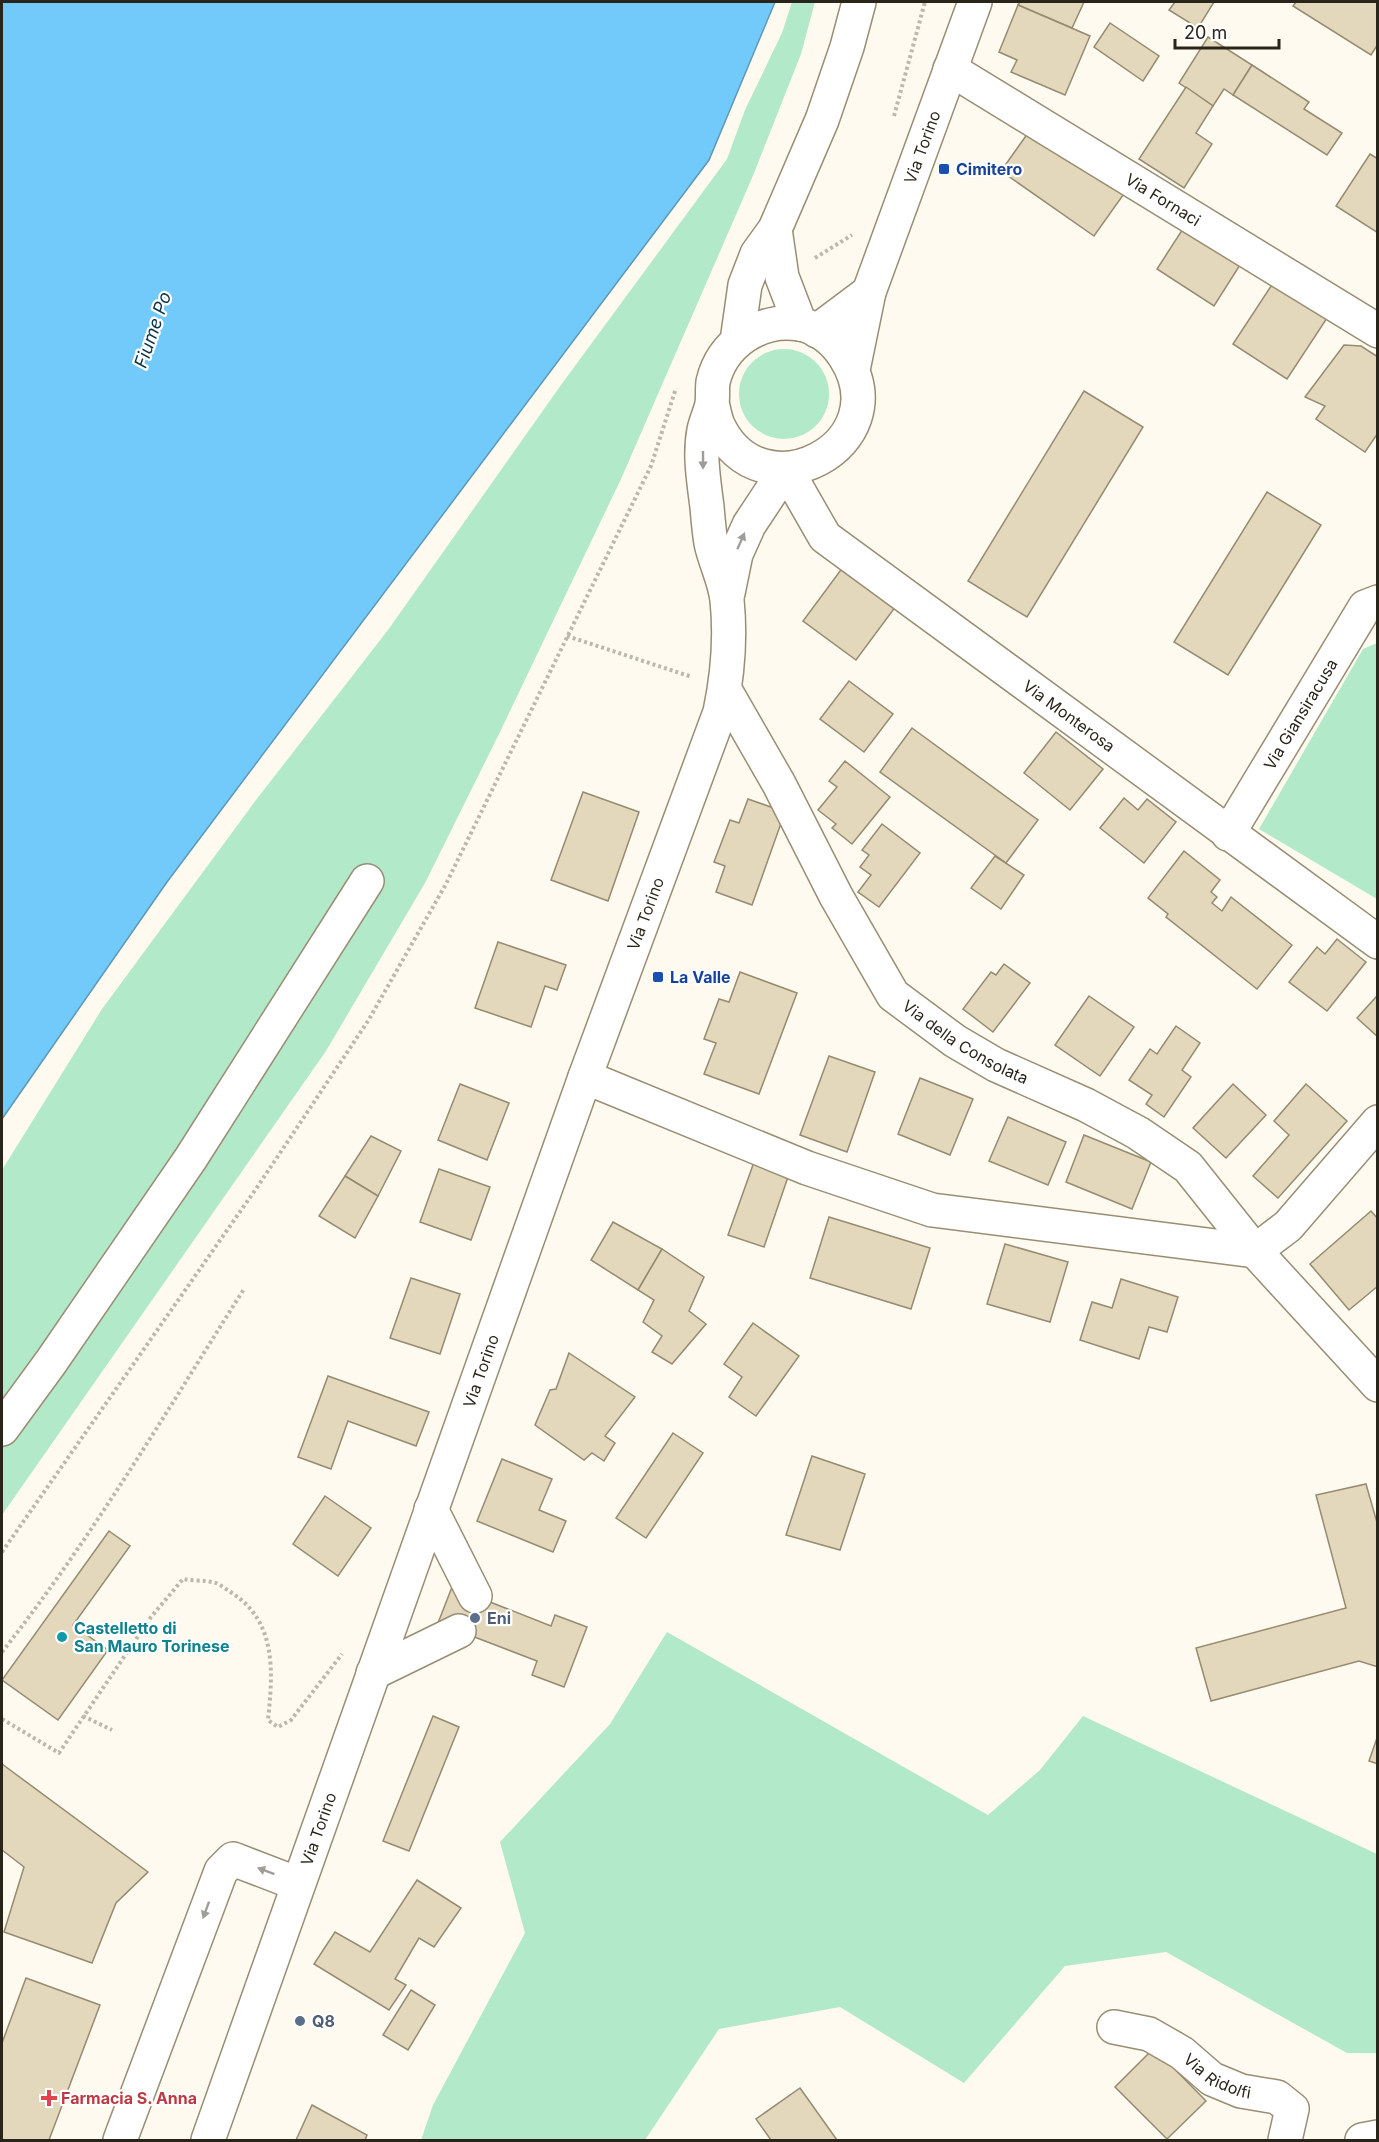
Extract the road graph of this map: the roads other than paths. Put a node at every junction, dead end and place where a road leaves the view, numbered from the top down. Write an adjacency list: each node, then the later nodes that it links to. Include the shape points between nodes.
1 (859, 2): 4 (street, via 822,120)
2 (975, 2): 3 (street, Via Torino)
3 (950, 69): 5 (street, Via Torino); 7 (street, Via Fornaci)
4 (775, 229): 6 (street, via 782,277); 8 (street, via 757,254 745,285)
5 (869, 292): 6 (street); 9 (street, Via Torino)
6 (809, 327): 8 (street, Via Torino, via 779,323 757,328); 9 (street, Via Torino, via 837,345)
7 (1377, 331)
8 (737, 341): 10 (street, Via Torino, via 721,361 713,382)
9 (853, 370): 11 (street, Via Torino, via 857,410 849,431 834,450 809,465)
10 (712, 403): 11 (street, Via Torino, via 717,424 729,443 745,457); 12 (street, Via Torino, one-way to 12, via 704,431 702,463 711,543)
11 (786, 469): 12 (street, Via Torino, one-way to 11, via 744,534); 15 (street, Via Monterosa, via 825,537 880,562)
12 (727, 597): 14 (street, Via Torino, via 730,647)
13 (1377, 602): 15 (street, Via Giansiracusa, via 1365,607)
14 (725, 690): 18 (street, Via Torino); 20 (street, Via della Consolata, via 893,995 955,1041 996,1065 1138,1132 1188,1167)
15 (1228, 834): 17 (street, Via Monterosa)
16 (367, 881): 22 (street, via 191,1158)
17 (1377, 942)
18 (585, 1077): 20 (street, via 807,1168 932,1210); 23 (street, Via Torino)
19 (1377, 1122): 20 (street, via 1288,1226)
20 (1255, 1251): 21 (street, Via della Consolata)
21 (1372, 1367)
22 (2, 1429)
23 (431, 1509): 24 (street); 26 (street, Via Torino)
24 (475, 1596)
25 (459, 1632): 26 (street)
26 (373, 1672): 27 (street, Via Torino)
27 (298, 1884): 30 (street, one-way to 30, via 233,1859 220,1871); 31 (street, Via Torino)
28 (1114, 2027): 32 (street, Via Ridolfi, via 1149,2034 1182,2052 1212,2079 1241,2091 1277,2097 1292,2109)
29 (1377, 2137): 33 (street)
30 (120, 2140)
31 (208, 2140)
32 (1285, 2140)
33 (1362, 2140)

